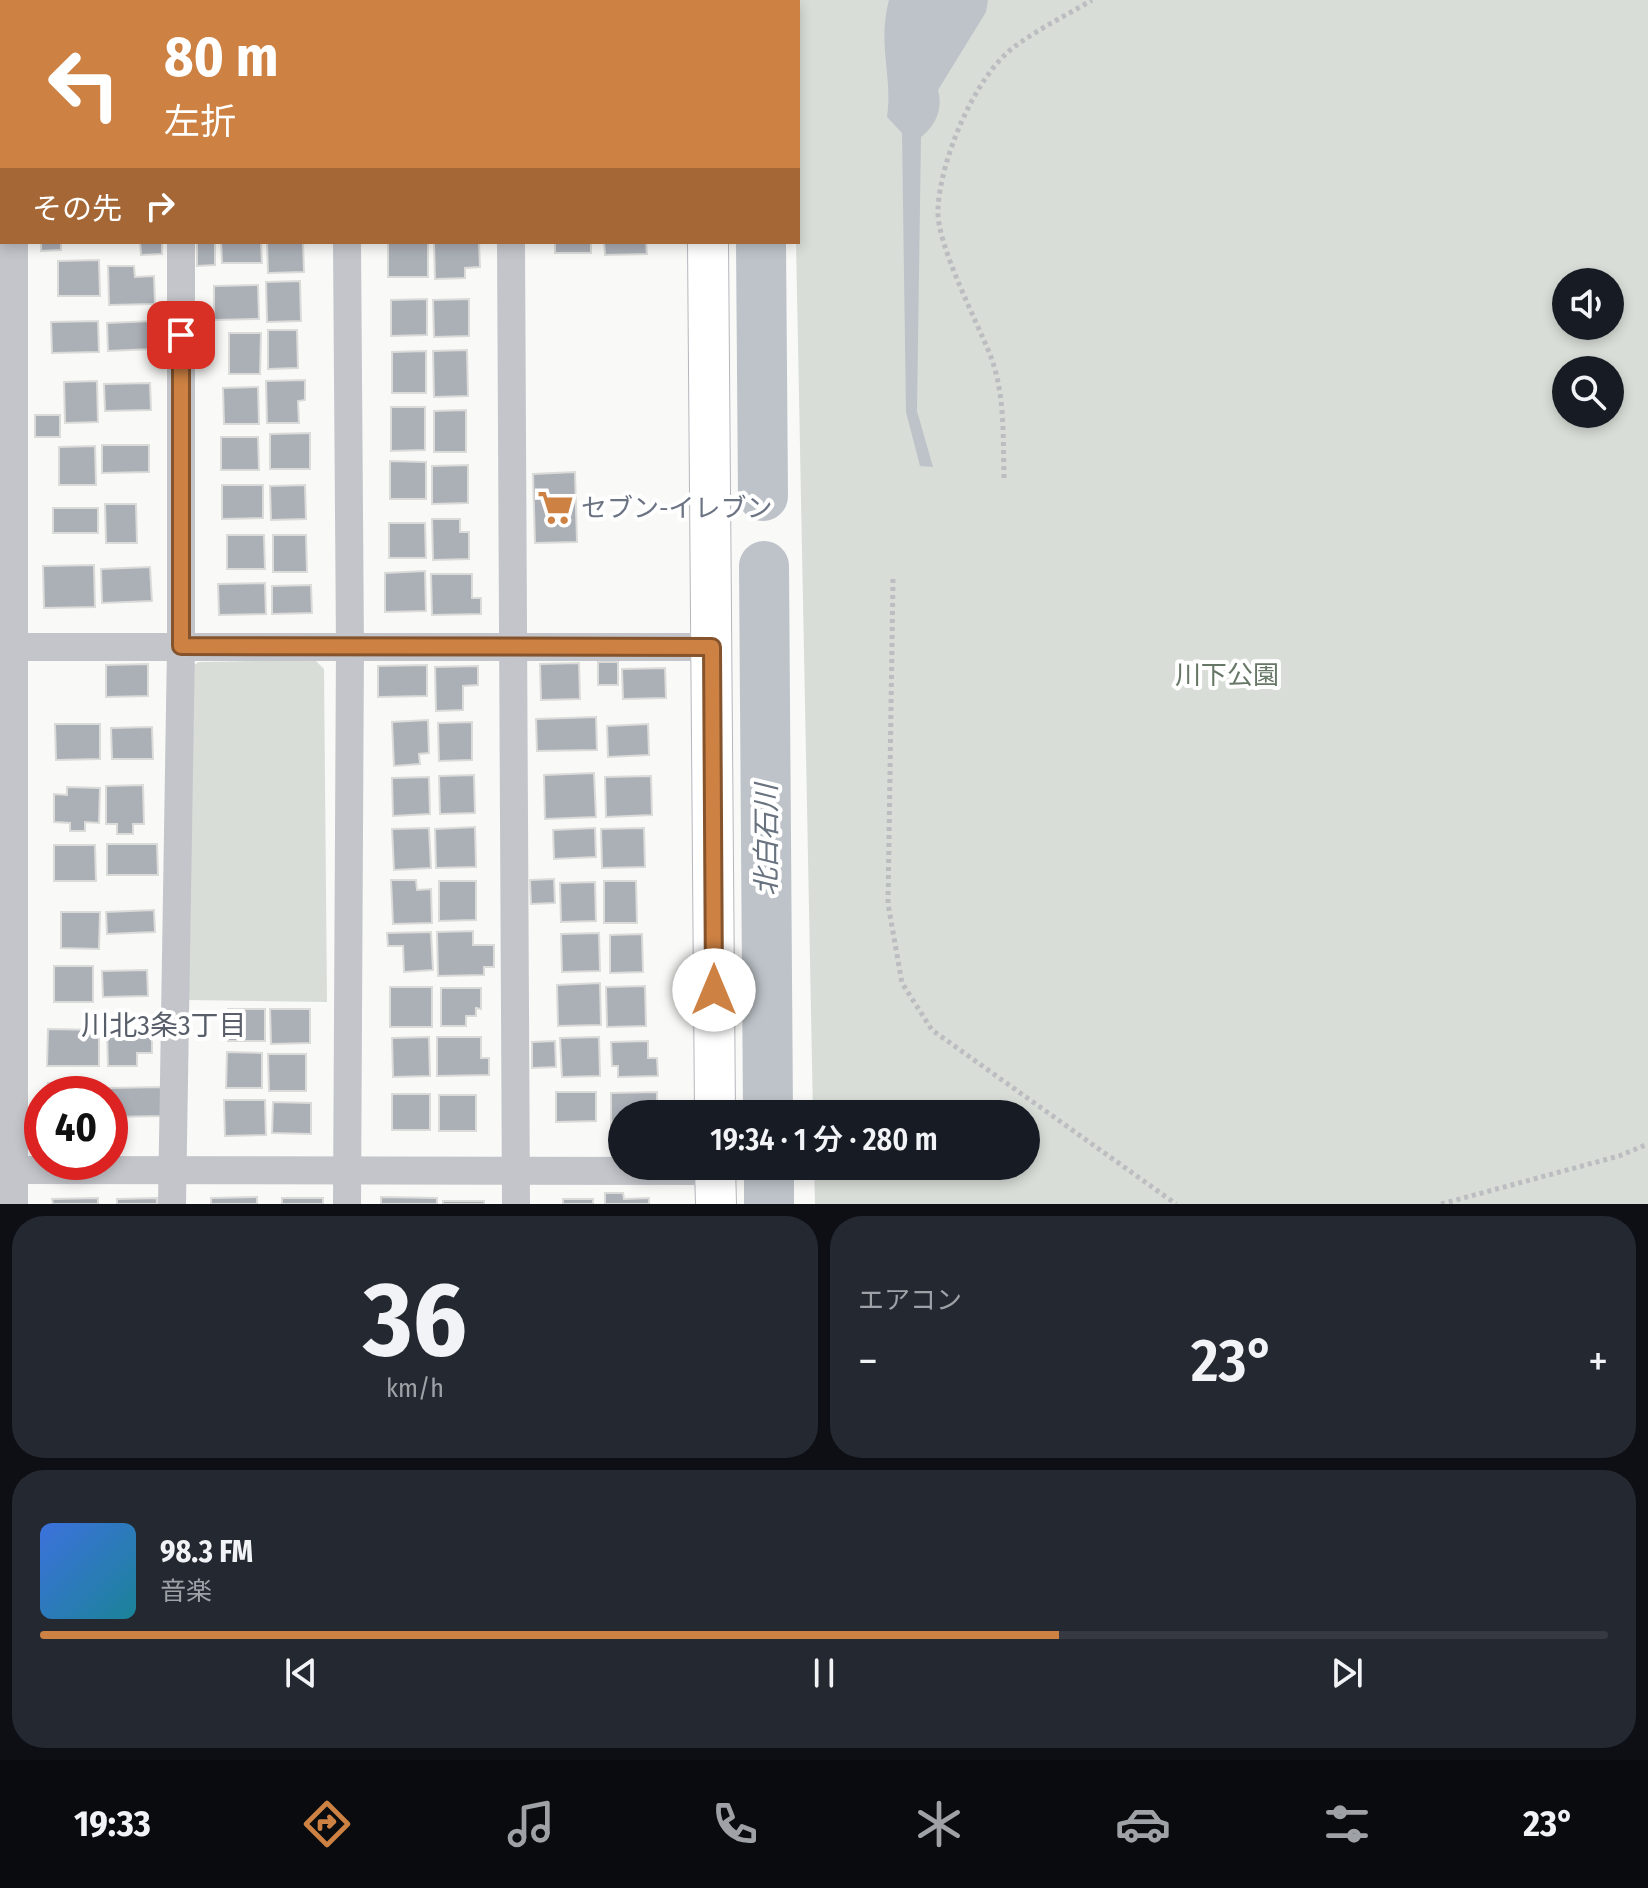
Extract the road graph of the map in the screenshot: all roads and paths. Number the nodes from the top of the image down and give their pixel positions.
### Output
1 (1092, 0) edge
2 (14, 244) edge
3 (181, 244) edge
4 (347, 244) edge
5 (511, 244) edge
6 (708, 244) edge
7 (1004, 478) dead end
8 (893, 579) dead end
9 (181, 646) junction
10 (8, 647) edge
11 (350, 647) junction
12 (513, 647) junction
13 (712, 647) junction
14 (715, 1100) edge
15 (1648, 1144) edge
16 (347, 1168) junction
17 (172, 1169) junction
18 (8, 1170) edge
19 (518, 1172) junction
20 (608, 1176) edge
21 (14, 1204) edge
22 (172, 1204) edge
23 (347, 1204) edge
24 (516, 1204) edge
25 (1176, 1204) edge
26 (1441, 1204) edge

1 - 7 path
2 - 10 street
3 - 9 street
4 - 11 street
5 - 12 street
6 - 13 street
8 - 25 path
9 - 10 street
9 - 11 street
9 - 17 street
10 - 18 street
11 - 12 street
11 - 16 street
12 - 13 street
12 - 19 street
13 - 14 street
15 - 26 path
16 - 17 street
16 - 19 street
16 - 23 street
17 - 18 street
17 - 22 street
18 - 21 street
19 - 20 street
19 - 24 street

